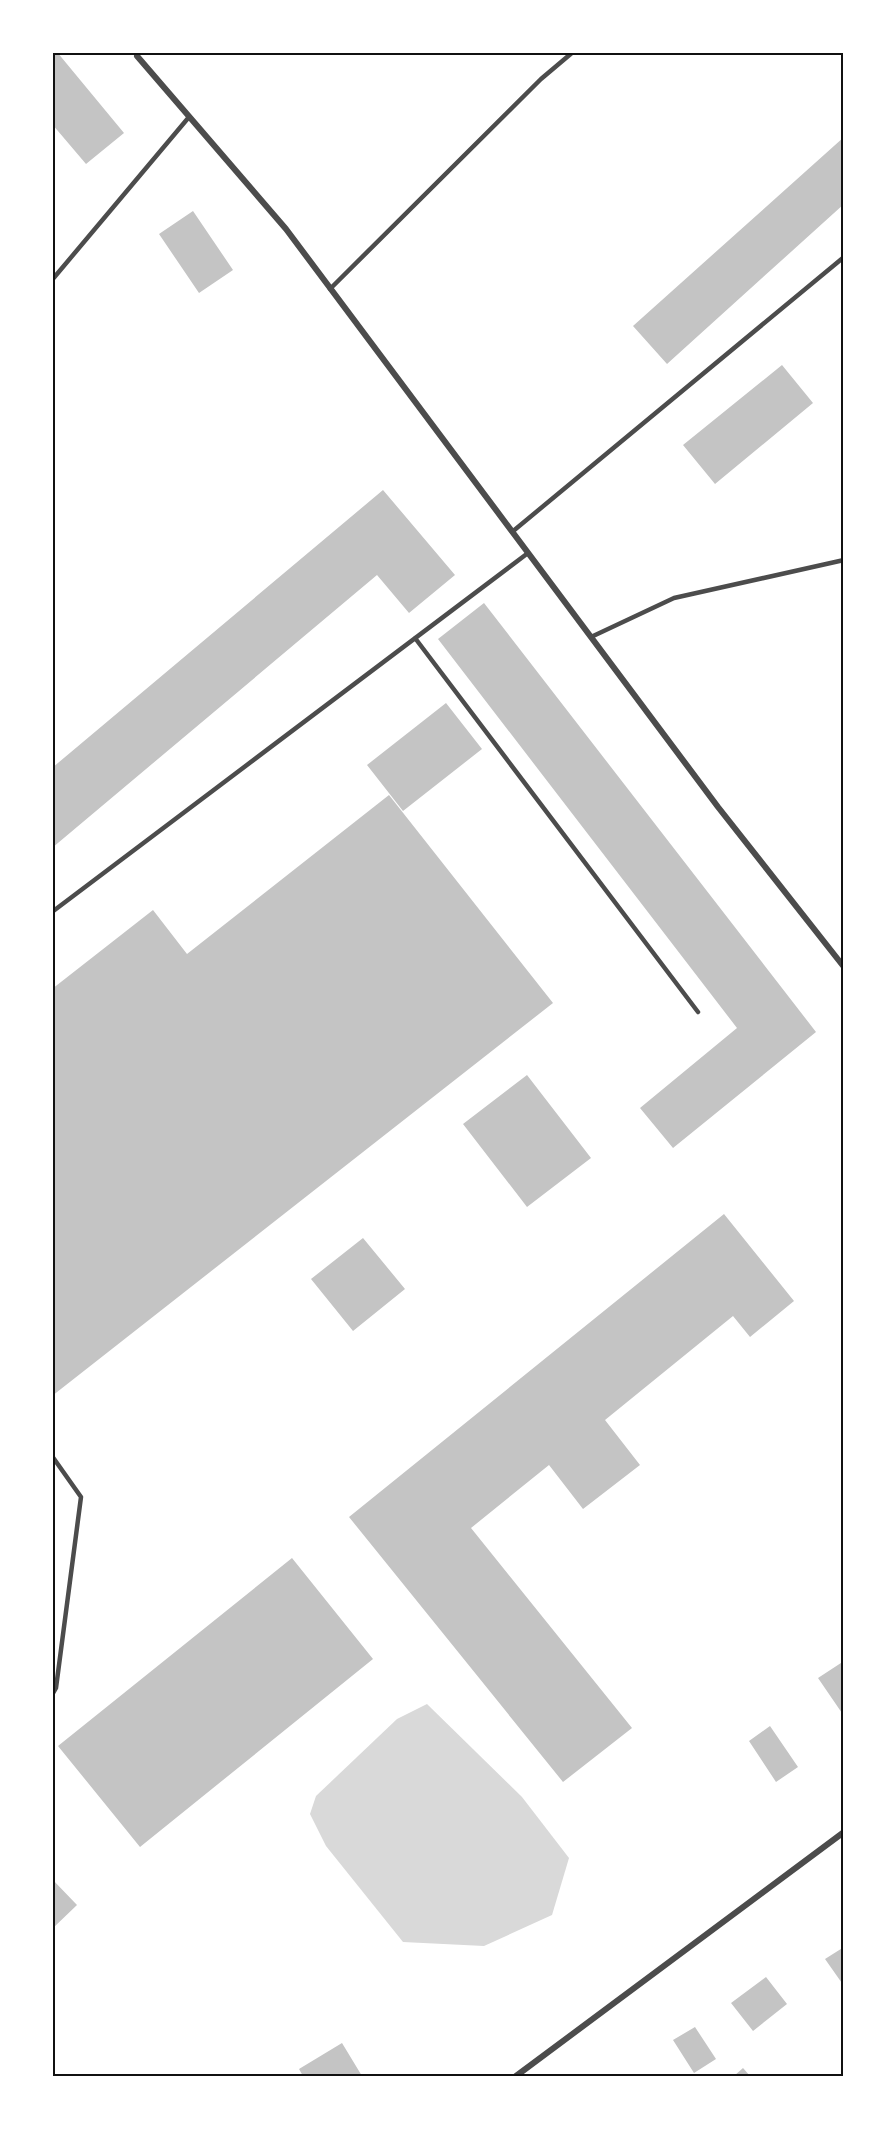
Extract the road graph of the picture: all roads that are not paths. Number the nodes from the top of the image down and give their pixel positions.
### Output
1 (573, 52) edge
2 (137, 56) dead end
3 (189, 117) junction
4 (843, 257) edge
5 (52, 280) edge
6 (330, 289) junction
7 (512, 532) junction
8 (528, 553) junction
9 (843, 560) edge
10 (415, 638) junction
11 (591, 638) junction
12 (52, 912) edge
13 (843, 967) edge
14 (698, 1012) dead end
15 (52, 1456) edge
16 (52, 1695) edge
17 (843, 1832) edge
18 (516, 2076) edge

1 - 6 lane
2 - 3 street
3 - 5 lane
3 - 6 street
4 - 7 lane
6 - 7 street
7 - 8 street
8 - 10 lane
8 - 11 street
9 - 11 lane
10 - 12 lane
10 - 14 lane
11 - 13 street
15 - 16 lane
17 - 18 street

